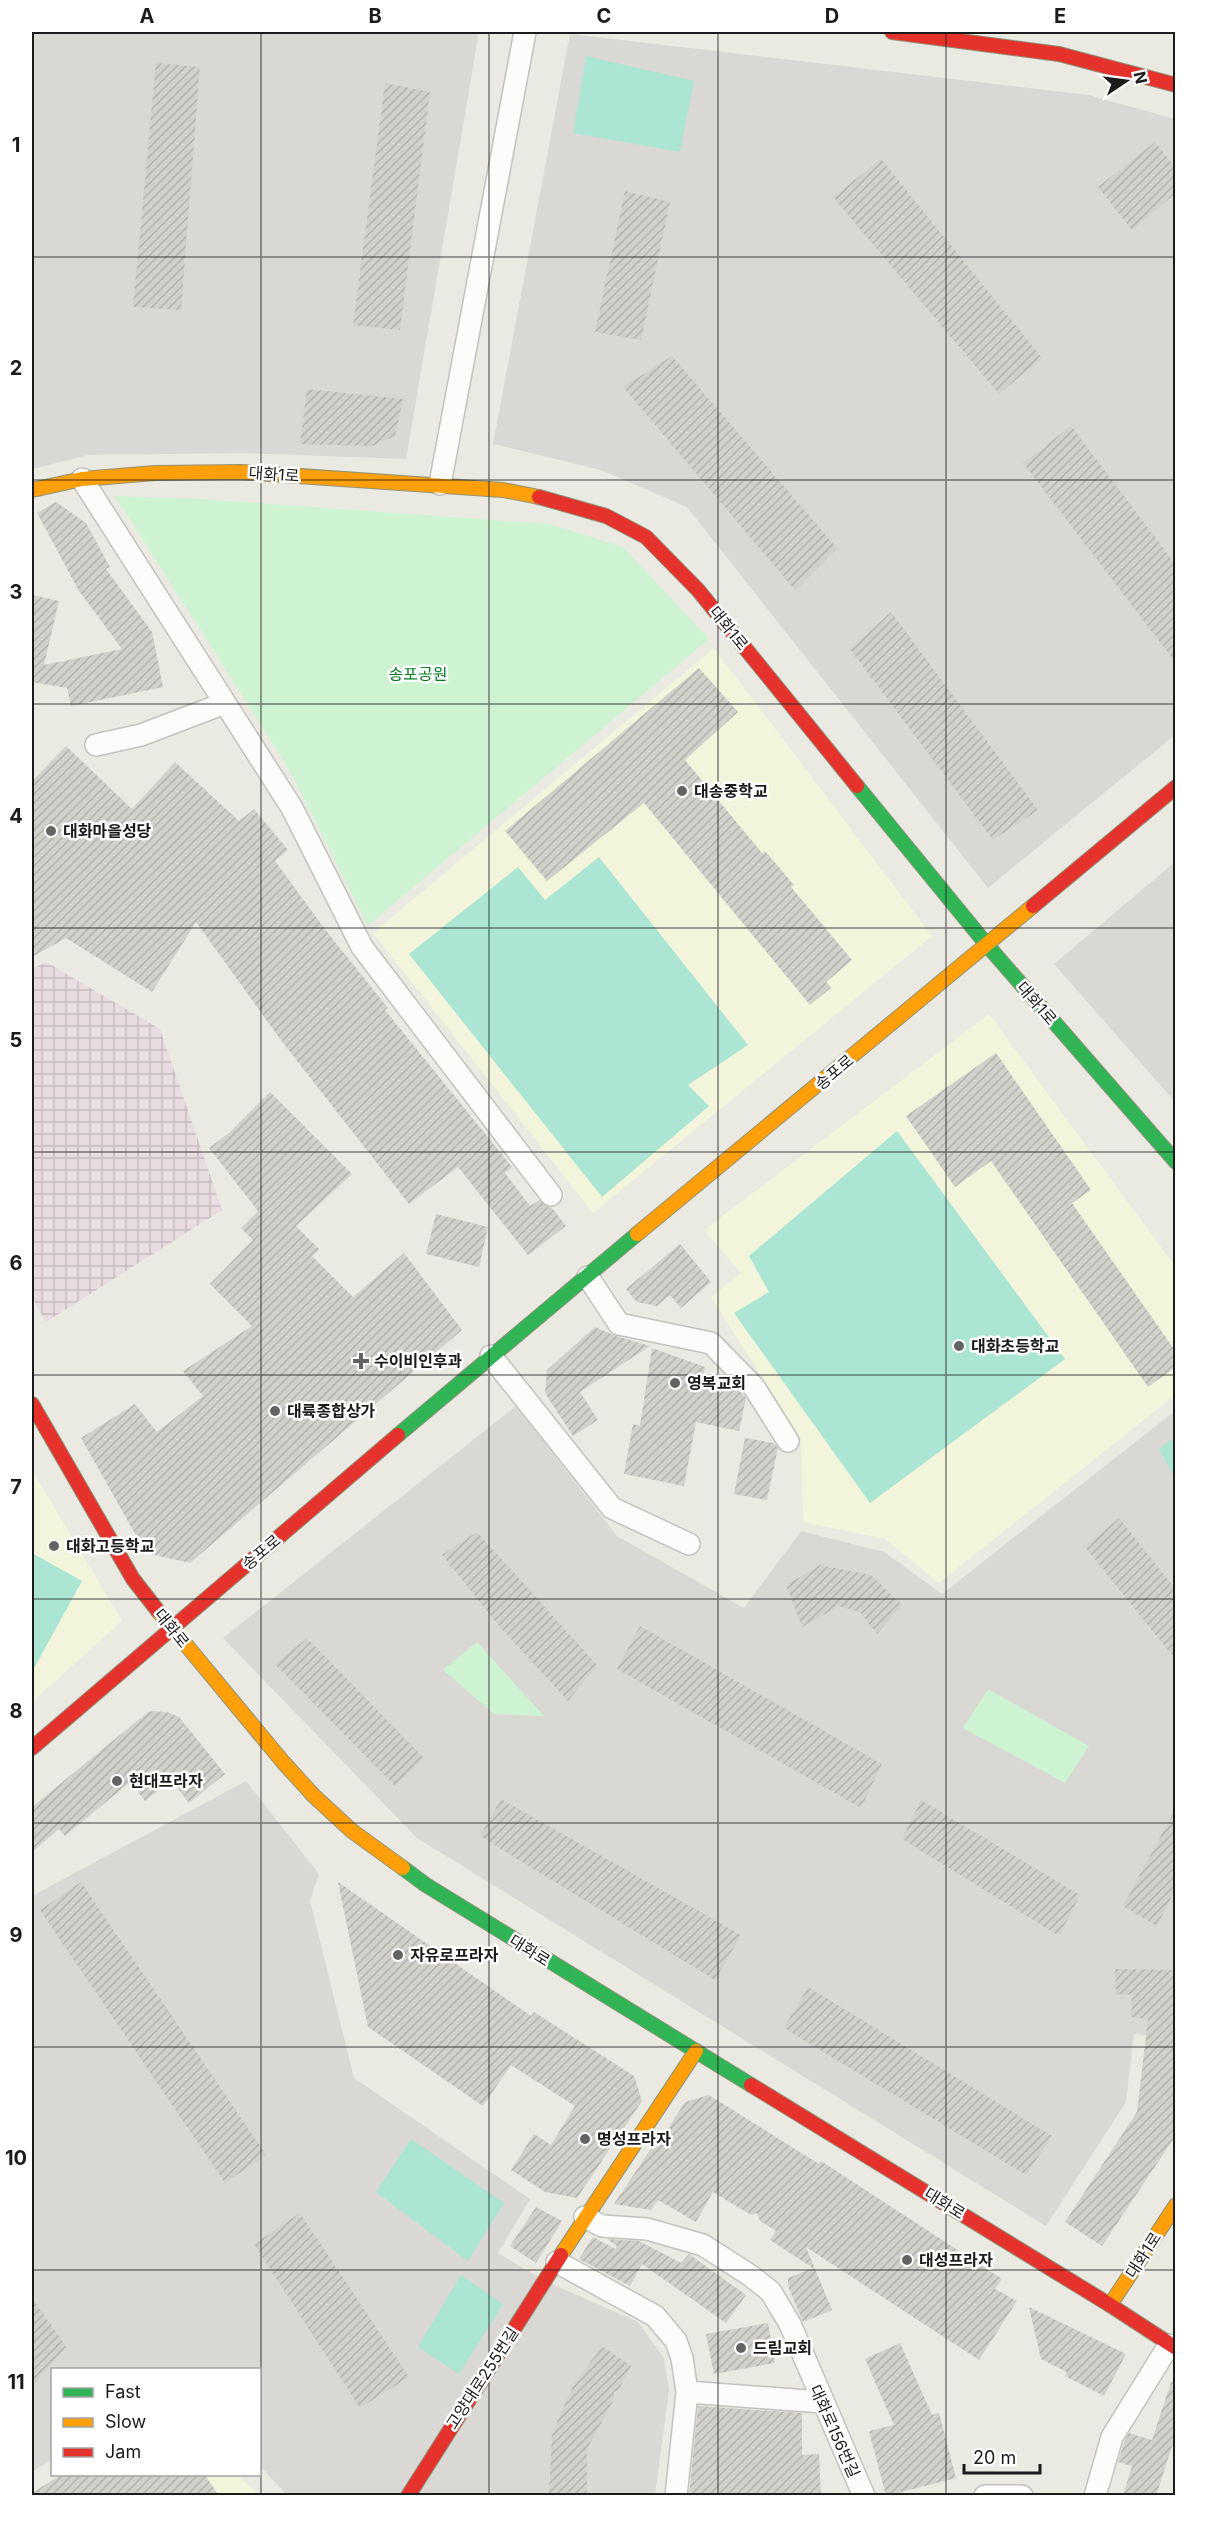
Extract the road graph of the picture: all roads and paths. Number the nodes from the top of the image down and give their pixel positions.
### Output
1 (525, 32) edge
2 (892, 32) edge
3 (1176, 85) edge
4 (82, 479) junction
5 (440, 484) junction
6 (32, 490) edge
7 (225, 703) junction
8 (96, 745) dead end
9 (1176, 787) edge
10 (987, 945) junction
11 (1176, 1162) edge
12 (551, 1195) dead end
13 (588, 1277) junction
14 (491, 1356) junction
15 (32, 1404) edge
16 (788, 1441) dead end
17 (689, 1544) dead end
18 (171, 1628) junction
19 (32, 1748) edge
20 (696, 2051) junction
21 (1176, 2205) edge
22 (585, 2217) junction
23 (557, 2262) junction
24 (1110, 2305) junction
25 (1172, 2347) edge
26 (687, 2392) junction
27 (822, 2402) junction
28 (408, 2496) edge
29 (676, 2496) edge
30 (864, 2496) edge
31 (985, 2496) edge
32 (1022, 2496) edge
33 (1095, 2496) edge

1 - 5 street
2 - 3 street
4 - 5 street, 대화1로
4 - 6 street, 대화1로
4 - 7 street
5 - 10 street, 대화1로
7 - 8 street
7 - 12 street
9 - 10 street, 송포로
10 - 11 street, 대화1로
10 - 13 street, 송포로
13 - 14 street, 송포로
13 - 16 street
14 - 17 street
14 - 18 street, 송포로
15 - 18 street, 대화로
18 - 19 street, 송포로
18 - 20 street, 대화로
20 - 22 street, 고양대로255번길
20 - 24 street, 대화로
21 - 24 street, 대화1로
22 - 23 street, 고양대로255번길
22 - 27 street, 대화로156번길
23 - 26 street
23 - 28 street, 고양대로255번길
24 - 25 street, 대화로
25 - 33 street, 대화로
26 - 27 street
26 - 29 street
27 - 30 street, 대화로156번길
31 - 32 street

